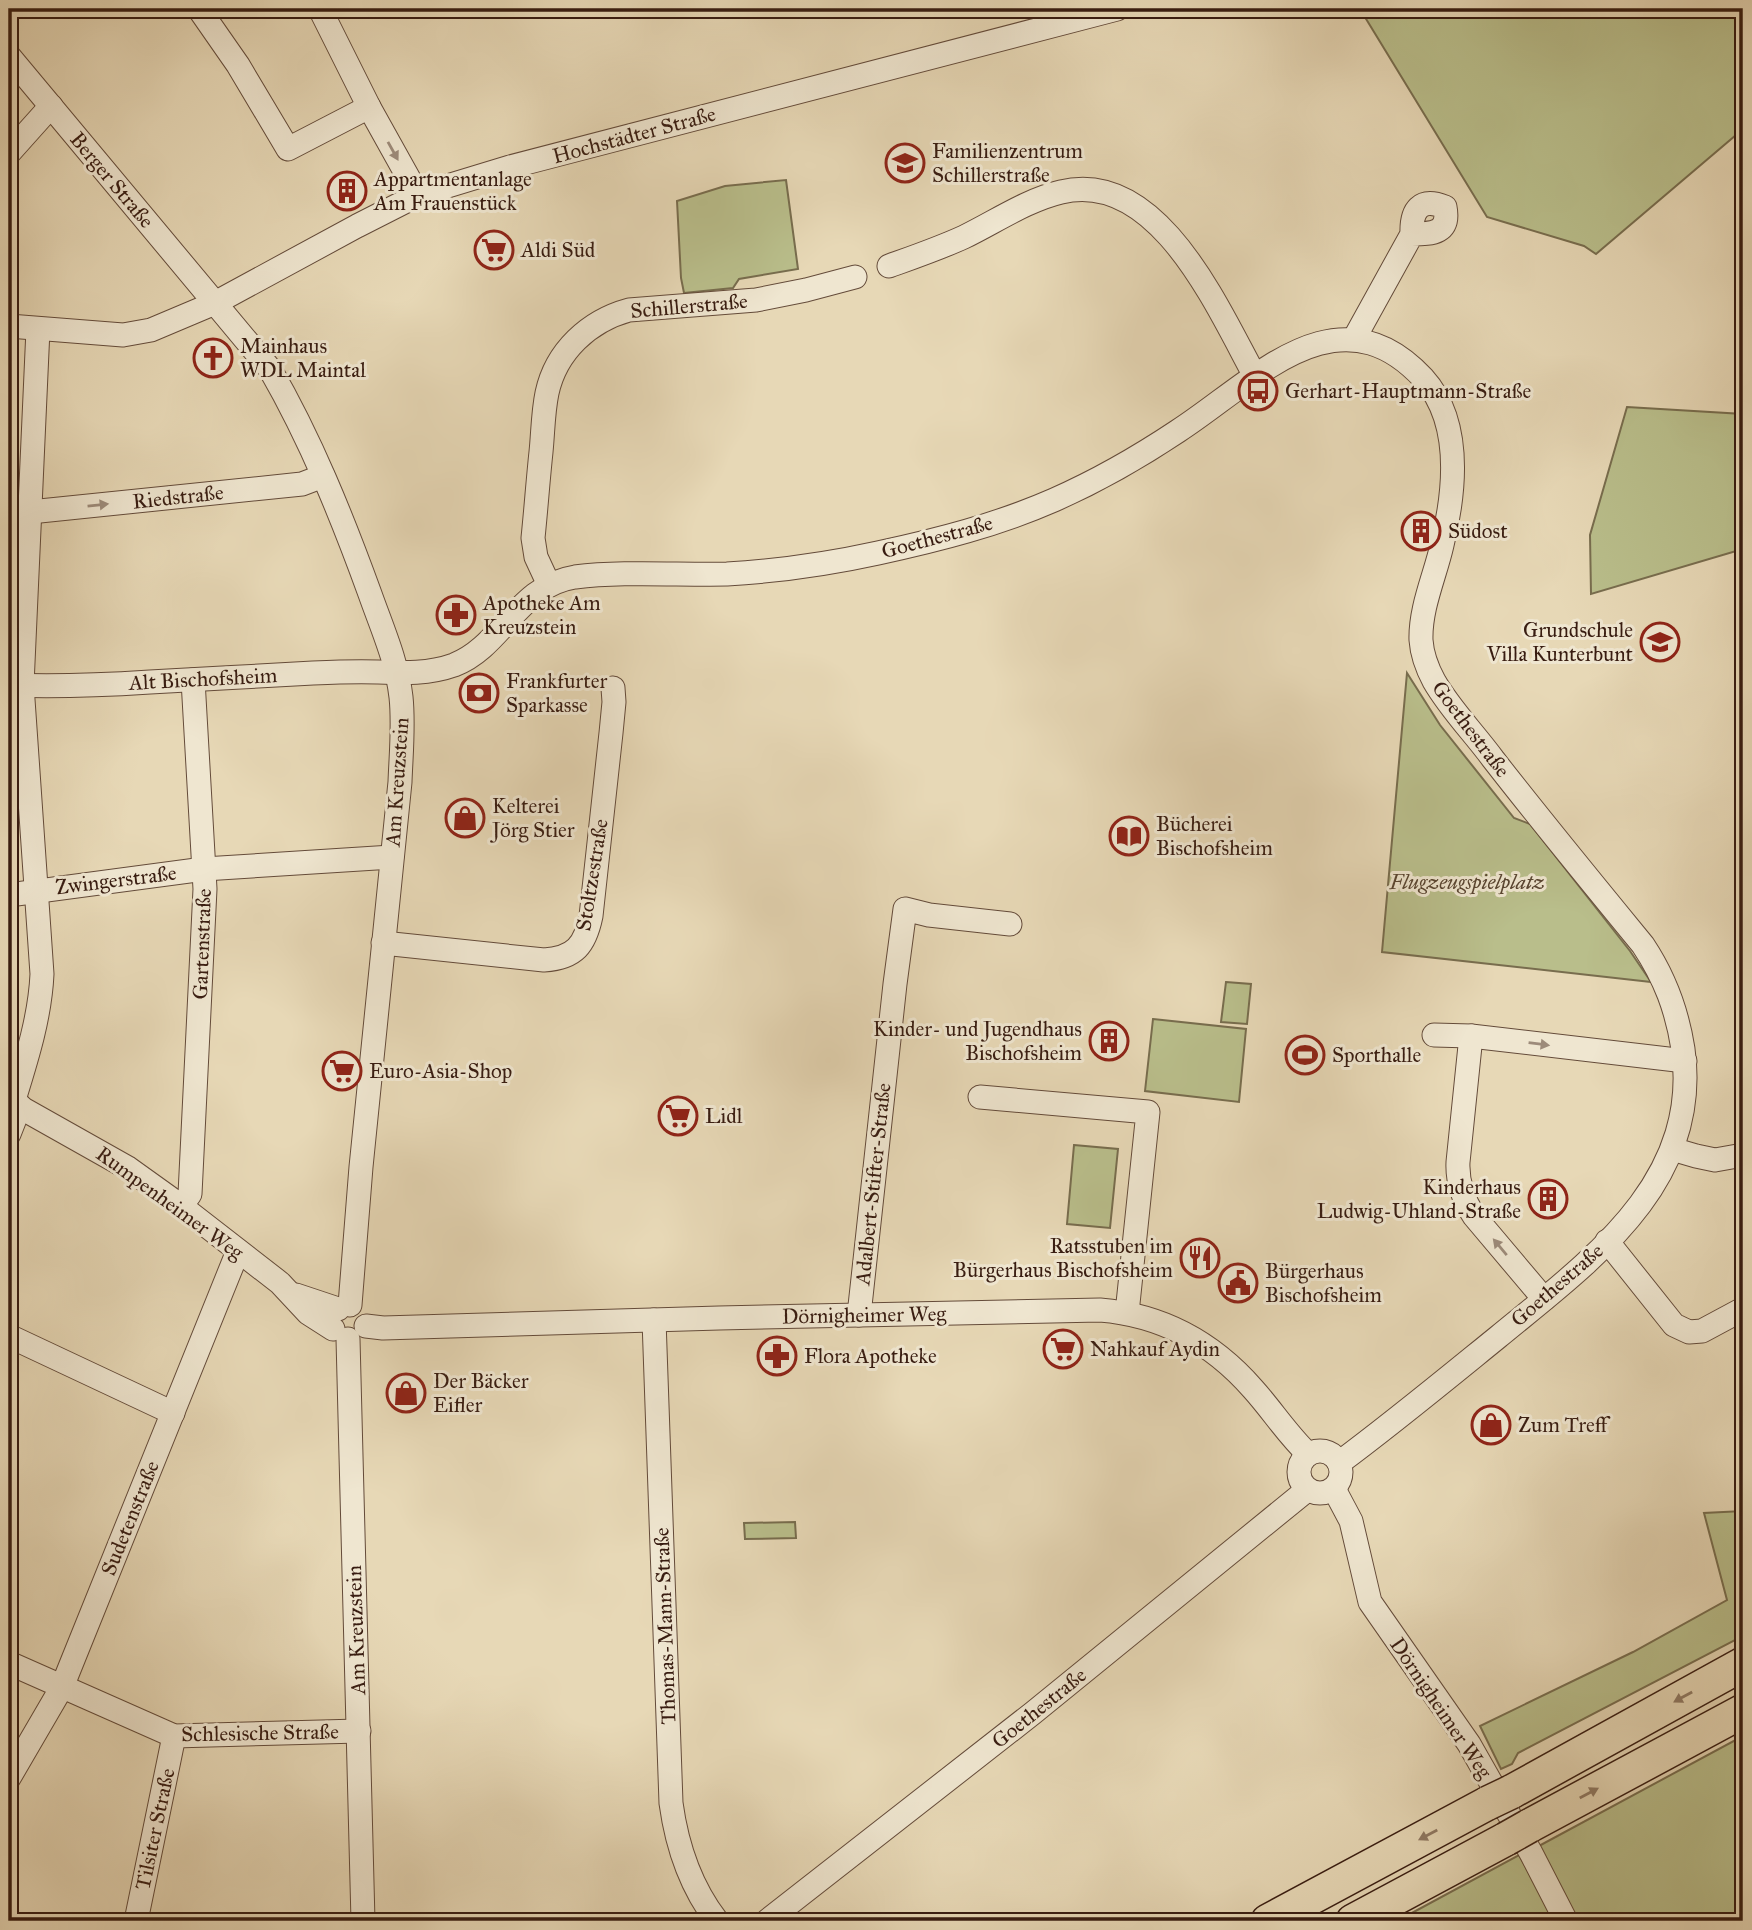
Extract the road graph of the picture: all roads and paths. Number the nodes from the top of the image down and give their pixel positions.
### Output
1 (199, 9) edge
2 (320, 9) edge
3 (1117, 9) edge
4 (9, 56) edge
5 (51, 106) junction
6 (369, 107) junction
7 (9, 153) edge
8 (418, 195) junction
9 (1412, 234) dead end
10 (890, 266) dead end
11 (855, 277) dead end
12 (215, 303) junction
13 (9, 326) edge
14 (38, 329) junction
15 (1353, 339) junction
16 (1255, 376) junction
17 (323, 476) junction
18 (30, 512) junction
19 (19, 561) edge
20 (549, 585) junction
21 (398, 673) junction
22 (193, 680) junction
23 (15, 685) edge
24 (613, 688) dead end
25 (392, 857) junction
26 (204, 869) junction
27 (37, 891) junction
28 (9, 895) edge
29 (1010, 924) dead end
30 (383, 943) junction
31 (1434, 1035) dead end
32 (1471, 1037) junction
33 (1685, 1061) junction
34 (979, 1097) dead end
35 (14, 1103) edge
36 (9, 1134) edge
37 (1672, 1149) junction
38 (1743, 1155) edge
39 (181, 1206) junction
40 (1607, 1241) junction
41 (238, 1251) junction
42 (1544, 1299) junction
43 (1743, 1309) edge
44 (1127, 1313) junction
45 (859, 1315) junction
46 (654, 1320) junction
47 (347, 1321) junction
48 (9, 1336) edge
49 (173, 1413) junction
50 (1308, 1454) junction
51 (1339, 1463) junction
52 (1334, 1489) junction
53 (1307, 1490) junction
54 (9, 1663) edge
55 (1743, 1664) edge
56 (62, 1687) junction
57 (1743, 1711) edge
58 (359, 1731) junction
59 (174, 1736) junction
60 (9, 1778) edge
61 (136, 1921) edge
62 (363, 1921) edge
63 (717, 1921) edge
64 (767, 1921) edge
65 (1268, 1921) edge
66 (1353, 1921) edge
67 (1566, 1921) edge

1 - 6 street
2 - 6 street
3 - 8 street, Hochstädter Straße
4 - 5 street, Berger Straße
5 - 7 street
5 - 12 street, Berger Straße
6 -> 8 street
8 - 12 street, Hochstädter Straße
9 - 15 street
10 - 16 street
11 - 20 street, Schillerstraße
12 - 14 street, Hochstädter Straße
12 - 17 street, Am Kreuzstein
13 - 14 street, Hochstädter Straße
14 - 18 street
15 - 16 street, Goethestraße
15 - 33 street, Goethestraße
16 - 20 street, Goethestraße
18 -> 17 street, Riedstraße
17 - 21 street, Am Kreuzstein
18 - 19 street
19 - 23 street
20 - 21 street, Goethestraße
21 - 22 street, Alt Bischofsheim
21 - 25 street, Am Kreuzstein
22 - 23 street, Alt Bischofsheim
22 - 26 street, Gartenstraße
23 - 27 street
24 - 30 street, Stoltzestraße
25 - 26 street, Zwingerstraße
25 - 30 street, Am Kreuzstein
26 - 27 street, Zwingerstraße
26 - 39 street, Gartenstraße
27 - 28 street, Zwingerstraße
27 - 35 street
29 - 45 street, Adalbert-Stifter-Straße
30 - 47 street, Am Kreuzstein
31 - 32 street
32 -> 33 street
42 -> 32 street
33 - 37 street, Goethestraße
34 - 44 street
35 - 36 street
35 - 39 street, Rumpenheimer Weg
37 - 38 street
37 - 40 street, Goethestraße
39 - 41 street, Rumpenheimer Weg
40 - 42 street, Goethestraße
40 - 43 street
41 - 47 street, Rumpenheimer Weg
41 - 49 street, Sudetenstraße
42 - 51 street, Goethestraße
44 - 45 street, Dörnigheimer Weg
44 - 50 street, Dörnigheimer Weg
45 - 46 street, Dörnigheimer Weg
46 - 47 street, Dörnigheimer Weg
46 - 63 street, Thomas-Mann-Straße
47 - 58 street, Am Kreuzstein
48 - 49 street
49 - 56 street, Sudetenstraße
50 - 51 street
50 - 53 street
51 - 52 street
52 - 53 street
52 - 67 street, Dörnigheimer Weg
53 - 64 street, Goethestraße
54 - 56 street, Schlesische Straße
55 -> 65 highway
56 - 59 street, Schlesische Straße
56 - 60 street, Sudetenstraße
66 -> 57 highway
58 - 59 street, Schlesische Straße
58 - 62 street, Am Kreuzstein
59 - 61 street, Tilsiter Straße

